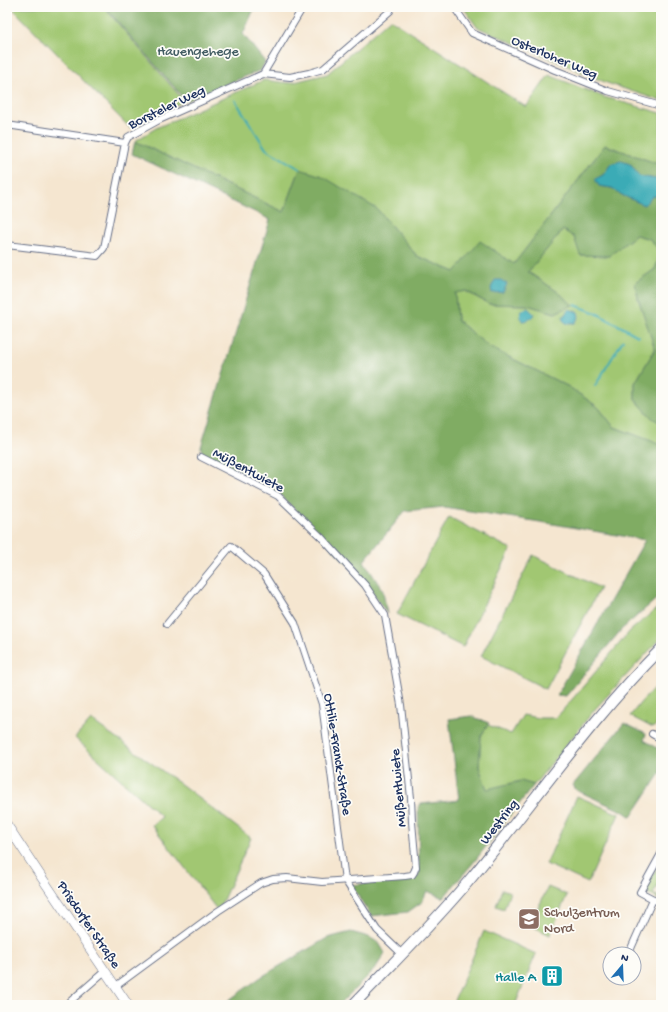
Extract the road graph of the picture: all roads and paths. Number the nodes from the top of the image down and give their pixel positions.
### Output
1 (303, 7) edge
2 (392, 7) edge
3 (454, 7) edge
4 (263, 74) junction
5 (661, 106) edge
6 (7, 125) edge
7 (125, 143) junction
8 (7, 245) edge
9 (201, 457) dead end
10 (167, 624) dead end
11 (661, 649) edge
12 (652, 734) dead end
13 (661, 739) edge
14 (7, 825) edge
15 (661, 854) edge
16 (345, 880) junction
17 (653, 899) junction
18 (661, 903) edge
19 (632, 946) edge
20 (402, 954) junction
21 (105, 971) junction
22 (116, 986) junction
23 (66, 1005) edge
24 (128, 1005) edge
25 (353, 1005) edge

1 - 4 street
2 - 4 street
3 - 5 street, Osterloher Weg
4 - 7 street, Borsteler Weg
6 - 7 street, Borsteler Weg
7 - 8 street
9 - 16 street, Müßentwiete
10 - 16 street, Ottilie-Franck-Straße
11 - 20 main road, Westring
12 - 13 street
14 - 21 main road, Prisdorfer Straße
15 - 17 street
16 - 20 street, Ottilie-Franck-Straße
16 - 22 street, Müßentwiete
17 - 18 street
17 - 19 street
20 - 25 main road, Westring
21 - 22 main road, Prisdorfer Straße
21 - 23 street
22 - 24 main road, Prisdorfer Straße

